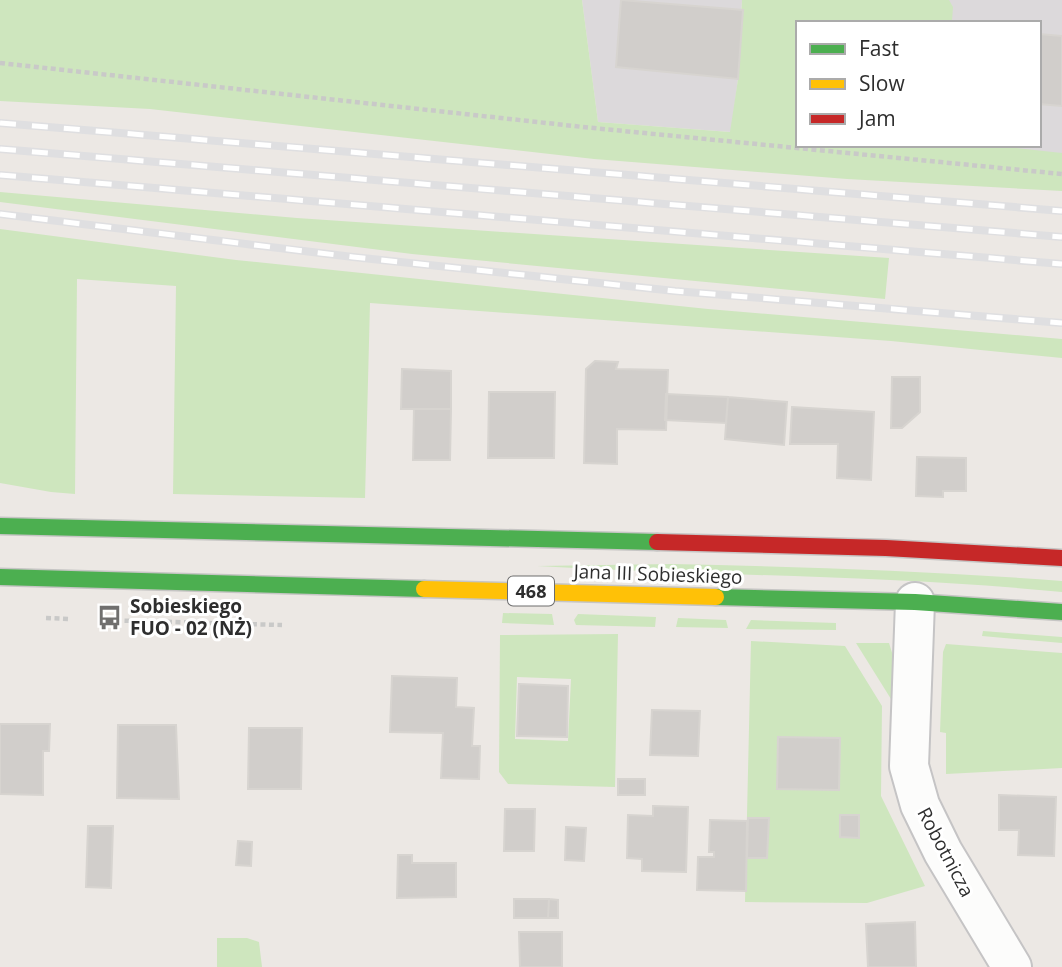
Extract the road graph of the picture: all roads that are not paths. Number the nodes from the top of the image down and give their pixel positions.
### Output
1 (0, 526) edge
2 (1062, 558) edge
3 (0, 577) edge
4 (915, 603) junction
5 (1062, 612) edge
6 (1012, 967) edge

1 - 2 main road, Jana III Sobieskiego
3 - 4 main road, Jana III Sobieskiego / 468
4 - 5 main road, Jana III Sobieskiego / 468
4 - 6 street, Robotnicza

